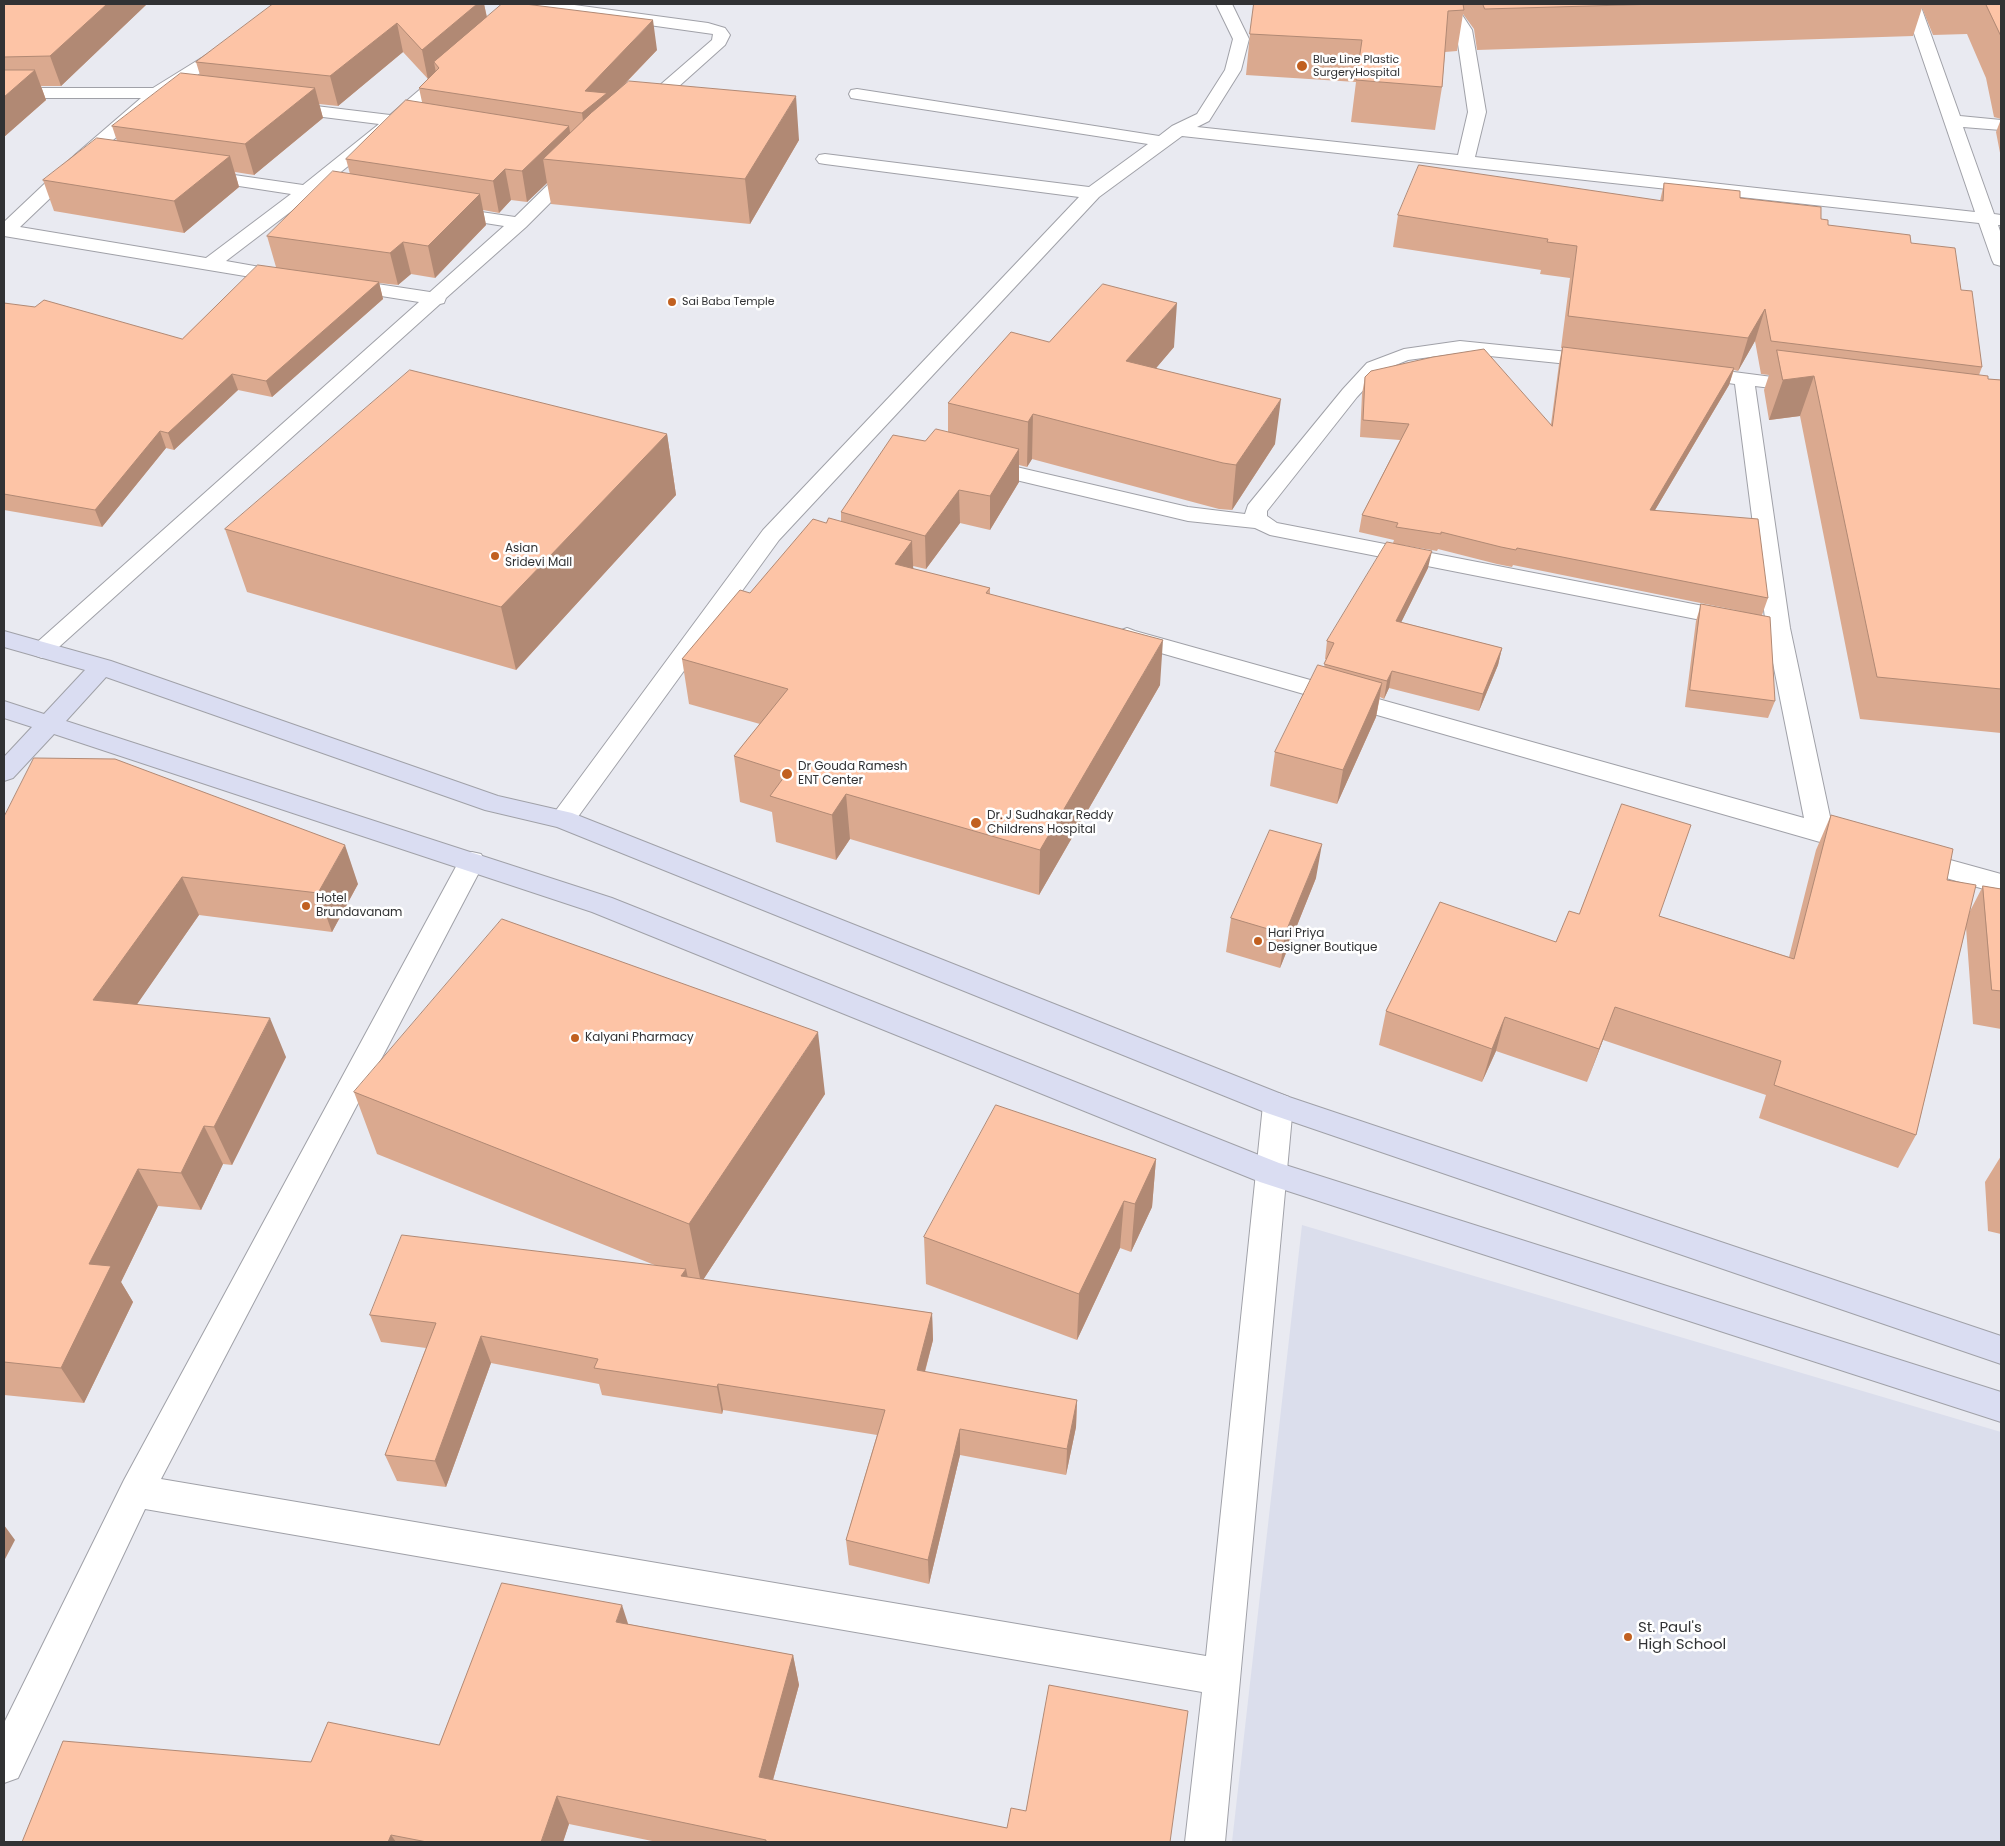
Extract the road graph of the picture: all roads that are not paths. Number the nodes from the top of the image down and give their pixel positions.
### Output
1 (1224, 4) edge
2 (1447, 4) edge
3 (1912, 4) edge
4 (528, 6) edge
5 (240, 40) edge
6 (462, 62) edge
7 (4, 93) edge
8 (157, 93) junction
9 (857, 94) dead end
10 (214, 99) edge
11 (271, 106) edge
12 (632, 118) edge
13 (396, 120) junction
14 (1952, 121) junction
15 (2001, 125) edge
16 (444, 128) edge
17 (1178, 130) junction
18 (1160, 141) junction
19 (82, 158) junction
20 (585, 158) edge
21 (825, 159) dead end
22 (102, 161) edge
23 (1465, 161) junction
24 (181, 172) edge
25 (309, 190) junction
26 (1093, 193) junction
27 (366, 200) edge
28 (433, 210) edge
29 (1994, 220) edge
30 (519, 223) junction
31 (5, 230) edge
32 (2001, 260) edge
33 (210, 265) junction
34 (308, 280) edge
35 (328, 283) edge
36 (437, 299) junction
37 (1615, 363) edge
38 (1674, 370) edge
39 (1744, 378) junction
40 (1823, 389) edge
41 (959, 460) edge
42 (1259, 522) junction
43 (771, 535) junction
44 (800, 543) edge
45 (1778, 628) junction
46 (1105, 630) edge
47 (4, 639) edge
48 (42, 650) junction
49 (102, 667) junction
50 (4, 709) edge
51 (48, 724) junction
52 (4, 772) edge
53 (563, 818) junction
54 (1820, 833) junction
55 (472, 861) junction
56 (2001, 884) edge
57 (1278, 1105) junction
58 (1270, 1173) junction
59 (2001, 1350) edge
60 (2001, 1407) edge
61 (136, 1491) junction
62 (1222, 1677) junction
63 (4, 1764) edge
64 (1205, 1842) edge

1 - 17 street
2 - 23 street
3 - 14 street
4 - 12 street
5 - 8 street
6 - 13 street
7 - 8 street
8 - 10 street
8 - 19 street
9 - 18 street
11 - 13 street
13 - 16 street
13 - 25 street
14 - 15 street
14 - 29 street
17 - 18 street
17 - 23 street
18 - 26 street
19 - 22 street
19 - 31 street
20 - 30 street
21 - 26 street
23 - 29 street
24 - 25 street
25 - 27 street
25 - 33 street
26 - 43 street
28 - 30 street
29 - 32 street
30 - 36 street
31 - 33 street
33 - 34 street
35 - 36 street
36 - 48 street
37 - 42 street
38 - 39 street
39 - 40 street
39 - 45 street
41 - 42 street
42 - 45 street
43 - 44 street
43 - 53 street
45 - 54 street
46 - 54 street
47 - 48 street
48 - 49 street
49 - 51 street
49 - 53 street
50 - 51 street
51 - 52 street
51 - 55 street
53 - 57 street
54 - 56 street
55 - 58 street
55 - 61 street
57 - 58 street
57 - 59 street
58 - 60 street
58 - 62 street
61 - 62 street
61 - 63 street
62 - 64 street

